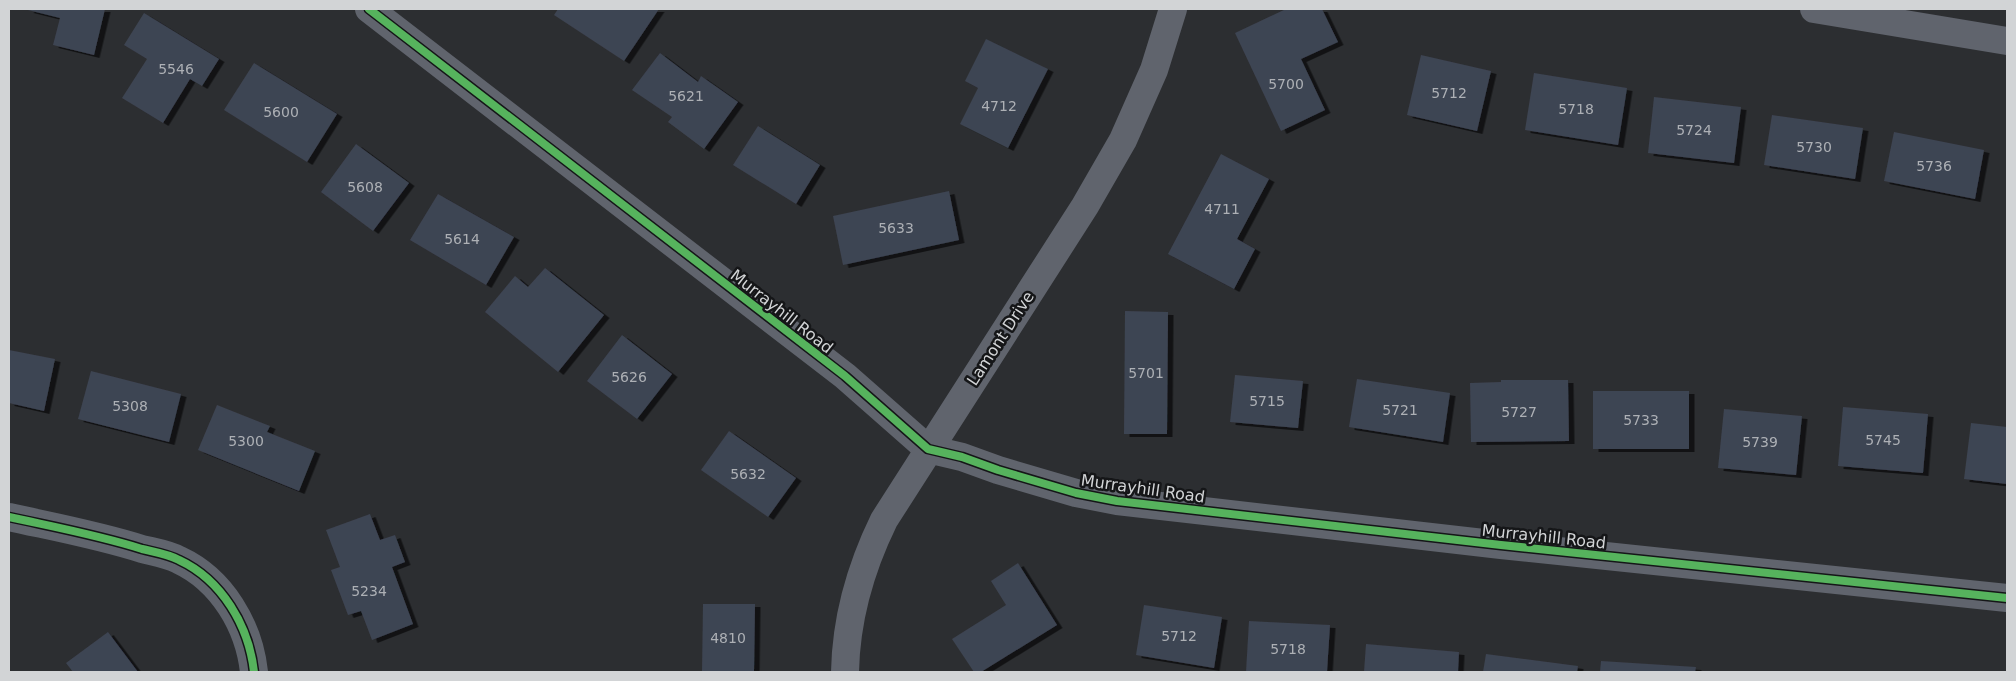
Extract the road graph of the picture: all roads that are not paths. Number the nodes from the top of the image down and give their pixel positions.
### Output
1 (369, 9) edge
2 (1173, 9) edge
3 (1814, 9) edge
4 (2007, 41) edge
5 (928, 449) junction
6 (9, 517) edge
7 (2007, 598) edge
8 (254, 672) edge
9 (845, 672) edge

1 - 5 street, Murrayhill Road
2 - 5 street, Lamont Drive
3 - 4 street
5 - 7 street, Murrayhill Road
5 - 9 street, Lamont Drive
6 - 8 street

